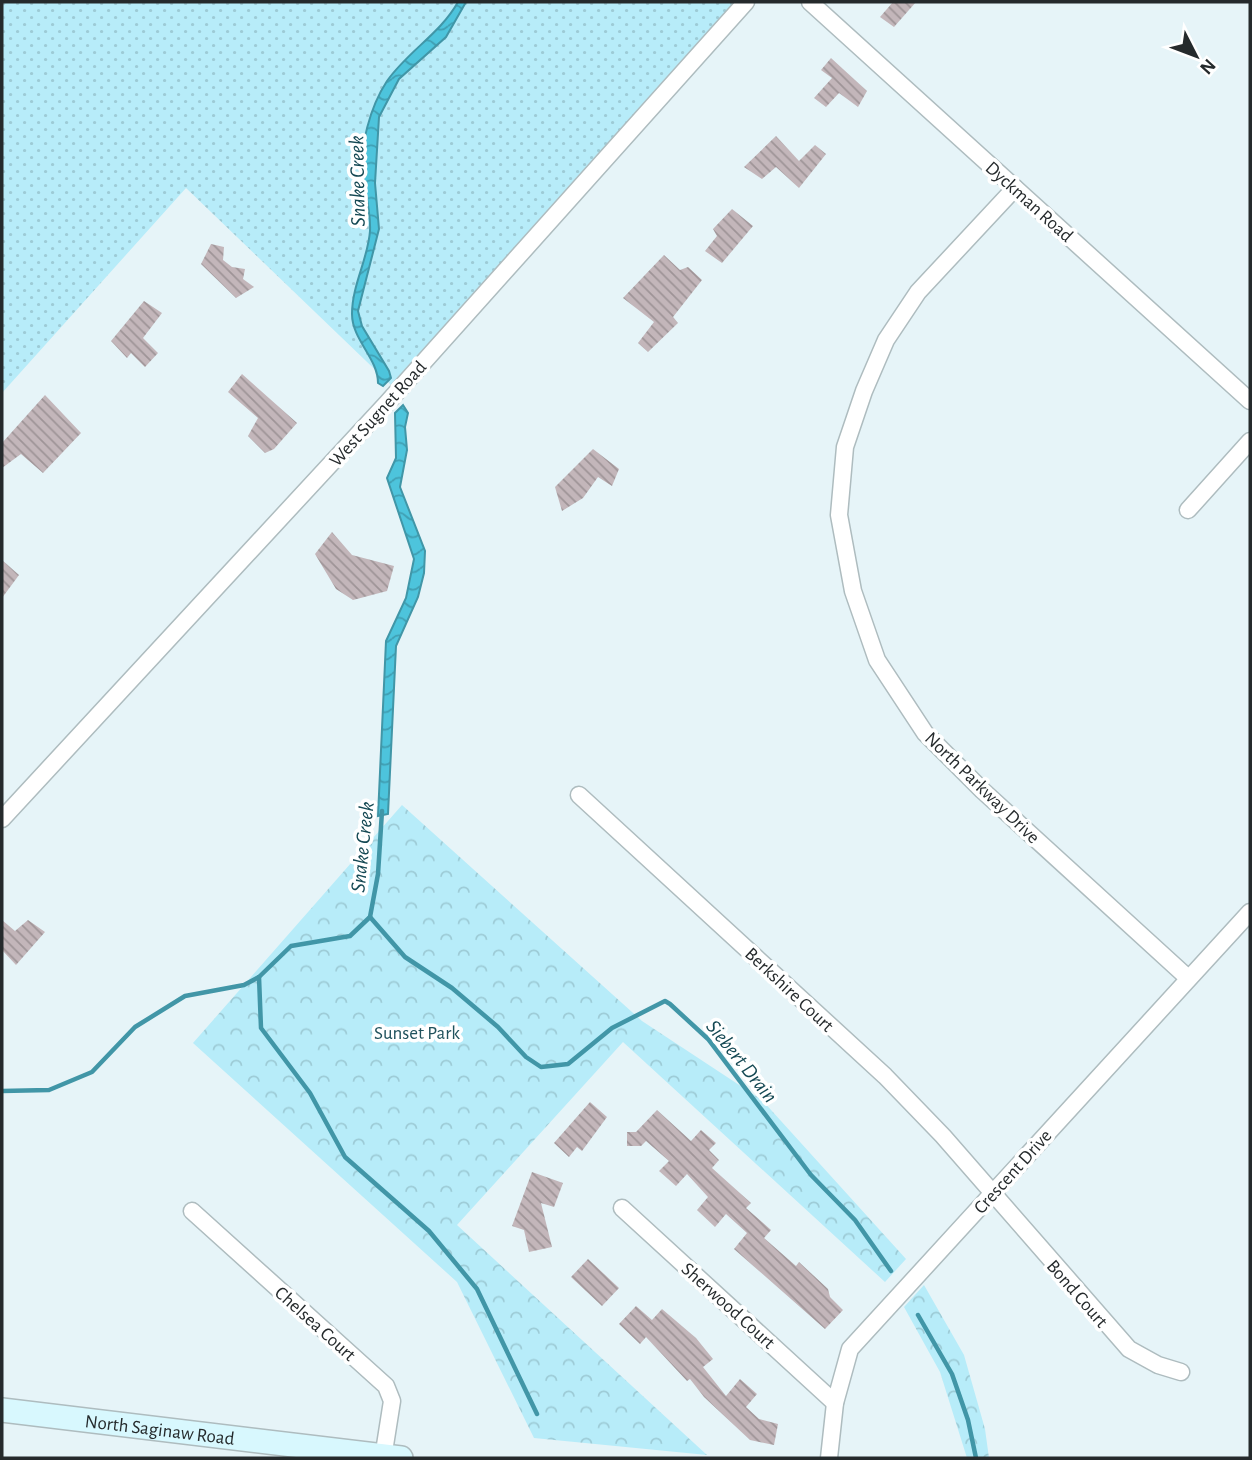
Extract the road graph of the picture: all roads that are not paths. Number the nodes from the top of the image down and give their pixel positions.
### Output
1 (746, 2) edge
2 (810, 2) edge
3 (1015, 188) junction
4 (1250, 401) edge
5 (1250, 441) edge
6 (1188, 510) dead end
7 (579, 795) dead end
8 (2, 820) edge
9 (1250, 912) edge
10 (1188, 978) junction
11 (992, 1193) junction
12 (622, 1208) dead end
13 (192, 1211) dead end
14 (1181, 1372) dead end
15 (835, 1402) junction
16 (2, 1410) edge
17 (389, 1458) edge
18 (829, 1458) edge

1 - 8 street, West Sugnet Road
2 - 3 street, Dyckman Road
3 - 4 street, Dyckman Road
3 - 10 street, North Parkway Drive
5 - 6 street
7 - 11 street, Berkshire Court
9 - 10 street, Crescent Drive
10 - 11 street, Crescent Drive
11 - 14 street, Bond Court
11 - 15 street, Crescent Drive
12 - 15 street, Sherwood Court
13 - 17 street, Chelsea Court
15 - 18 street, Crescent Drive
16 - 17 main road, North Saginaw Road

